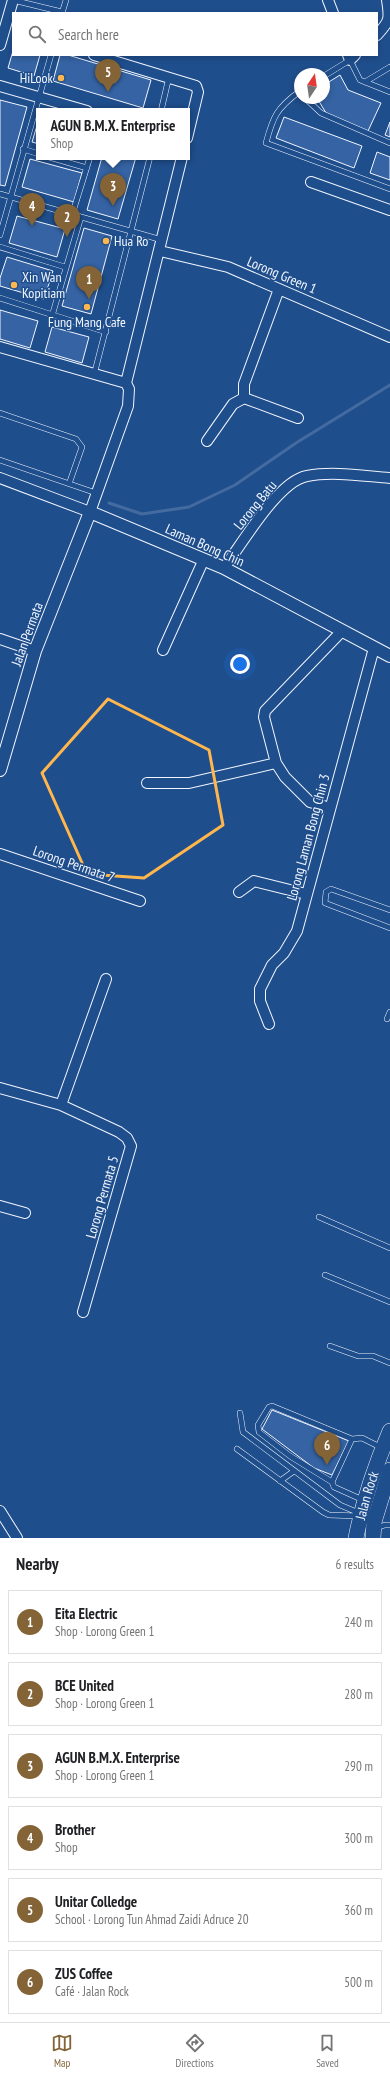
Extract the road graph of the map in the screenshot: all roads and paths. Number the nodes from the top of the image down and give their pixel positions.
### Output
1 (13, 0) edge
2 (66, 0) edge
3 (328, 0) edge
4 (387, 0) edge
5 (58, 12) edge
6 (62, 12) edge
7 (333, 12) edge
8 (378, 34) edge
9 (0, 45) edge
10 (51, 56) edge
11 (97, 56) edge
12 (351, 57) edge
13 (390, 67) edge
14 (330, 72) edge
15 (169, 77) junction
16 (365, 82) junction
17 (0, 86) edge
18 (390, 92) edge
19 (40, 97) junction
20 (294, 97) edge
21 (310, 104) edge
22 (36, 108) edge
23 (77, 108) edge
24 (162, 108) edge
25 (36, 109) edge
26 (190, 125) edge
27 (390, 143) edge
28 (23, 149) junction
29 (36, 153) edge
30 (59, 160) edge
31 (89, 160) edge
32 (149, 160) edge
33 (181, 160) edge
34 (87, 168) junction
35 (311, 182) dead end
36 (390, 189) edge
37 (0, 194) edge
38 (10, 196) junction
39 (390, 210) edge
40 (72, 215) junction
41 (81, 217) junction
42 (132, 232) junction
43 (0, 235) edge
44 (162, 240) junction
45 (0, 247) edge
46 (160, 251) junction
47 (65, 267) junction
48 (278, 289) junction
49 (0, 298) edge
50 (52, 316) junction
51 (106, 332) junction
52 (390, 337) edge
53 (0, 347) edge
54 (94, 375) junction
55 (126, 383) junction
56 (244, 398) junction
57 (0, 413) edge
58 (298, 418) dead end
59 (207, 441) dead end
60 (0, 460) edge
61 (0, 478) edge
62 (390, 478) edge
63 (69, 484) junction
64 (96, 492) junction
65 (90, 512) junction
66 (204, 559) junction
67 (224, 568) junction
68 (342, 631) junction
69 (0, 639) edge
70 (374, 648) junction
71 (162, 650) dead end
72 (35, 651) junction
73 (390, 656) edge
74 (2, 754) edge
75 (276, 763) junction
76 (0, 770) edge
77 (147, 783) dead end
78 (330, 808) junction
79 (0, 854) edge
80 (239, 892) dead end
81 (306, 894) junction
82 (140, 901) dead end
83 (390, 910) edge
84 (390, 928) edge
85 (106, 979) dead end
86 (390, 1012) edge
87 (387, 1019) dead end
88 (269, 1024) dead end
89 (0, 1088) edge
90 (61, 1105) junction
91 (0, 1206) edge
92 (25, 1213) dead end
93 (319, 1217) dead end
94 (390, 1248) edge
95 (324, 1275) dead end
96 (390, 1302) edge
97 (83, 1312) dead end
98 (330, 1346) dead end
99 (390, 1363) edge
100 (240, 1413) dead end
101 (390, 1431) edge
102 (352, 1439) junction
103 (383, 1448) junction
104 (237, 1449) dead end
105 (390, 1470) edge
106 (294, 1471) junction
107 (280, 1481) junction
108 (332, 1482) junction
109 (361, 1510) junction
110 (0, 1511) edge
111 (390, 1525) edge
112 (373, 1533) edge
113 (17, 1538) edge
114 (356, 1538) edge

1 - 5 lane
1 - 9 street
2 - 6 lane
3 - 7 street
4 - 8 street
10 - 19 lane
11 - 15 street
12 - 14 lane
12 - 16 lane
13 - 16 lane
15 - 24 lane
15 - 26 street
16 - 18 lane
17 - 19 street
19 - 22 lane
19 - 23 street
20 - 36 lane
21 - 27 lane
25 - 28 lane
28 - 29 lane
28 - 38 lane
30 - 34 lane
31 - 34 lane
32 - 42 lane
33 - 44 street
34 - 40 lane
35 - 39 street
37 - 38 lane
38 - 40 lane
38 - 43 lane
40 - 41 lane
41 - 42 lane
41 - 47 lane
42 - 44 lane
42 - 51 lane
44 - 46 street
45 - 47 lane
46 - 48 street, Lorong Green 1
46 - 55 street
47 - 50 lane
48 - 52 street, Lorong Green 1
48 - 56 street
49 - 50 lane
50 - 51 lane
51 - 54 lane
53 - 54 street
54 - 55 street
55 - 64 street
56 - 58 street
56 - 59 street
57 - 63 lane
60 - 63 lane
61 - 65 street, Laman Bong Chin
62 - 67 street, Lorong Batu
63 - 64 lane
64 - 65 street
65 - 66 street, Laman Bong Chin
65 - 72 street, Jalan Permata
66 - 67 street, Laman Bong Chin
66 - 71 street
67 - 68 street, Laman Bong Chin
68 - 70 street, Laman Bong Chin
68 - 75 street
69 - 72 street
70 - 73 street, Laman Bong Chin
70 - 78 street, Lorong Laman Bong Chin 3
72 - 74 street, Jalan Permata
74 - 76 street, Jalan Permata
75 - 77 street
75 - 78 street
78 - 81 street, Lorong Laman Bong Chin 3
79 - 82 street, Lorong Permata 7
80 - 81 street
81 - 88 street, Lorong Laman Bong Chin 3
83 - 84 lane
85 - 90 street
86 - 87 lane
89 - 90 street, Lorong Permata 5
90 - 97 street, Lorong Permata 5
91 - 92 street
93 - 94 lane
95 - 96 lane
98 - 99 lane
100 - 106 lane
101 - 103 main road, Jalan Rock
102 - 103 lane
102 - 108 lane
102 - 108 lane
103 - 109 main road, Jalan Rock
104 - 107 lane
105 - 112 main road, Jalan Rock
106 - 107 lane
106 - 109 lane
107 - 109 lane
108 - 109 lane
109 - 114 main road, Jalan Rock
110 - 113 street
111 - 112 lane

